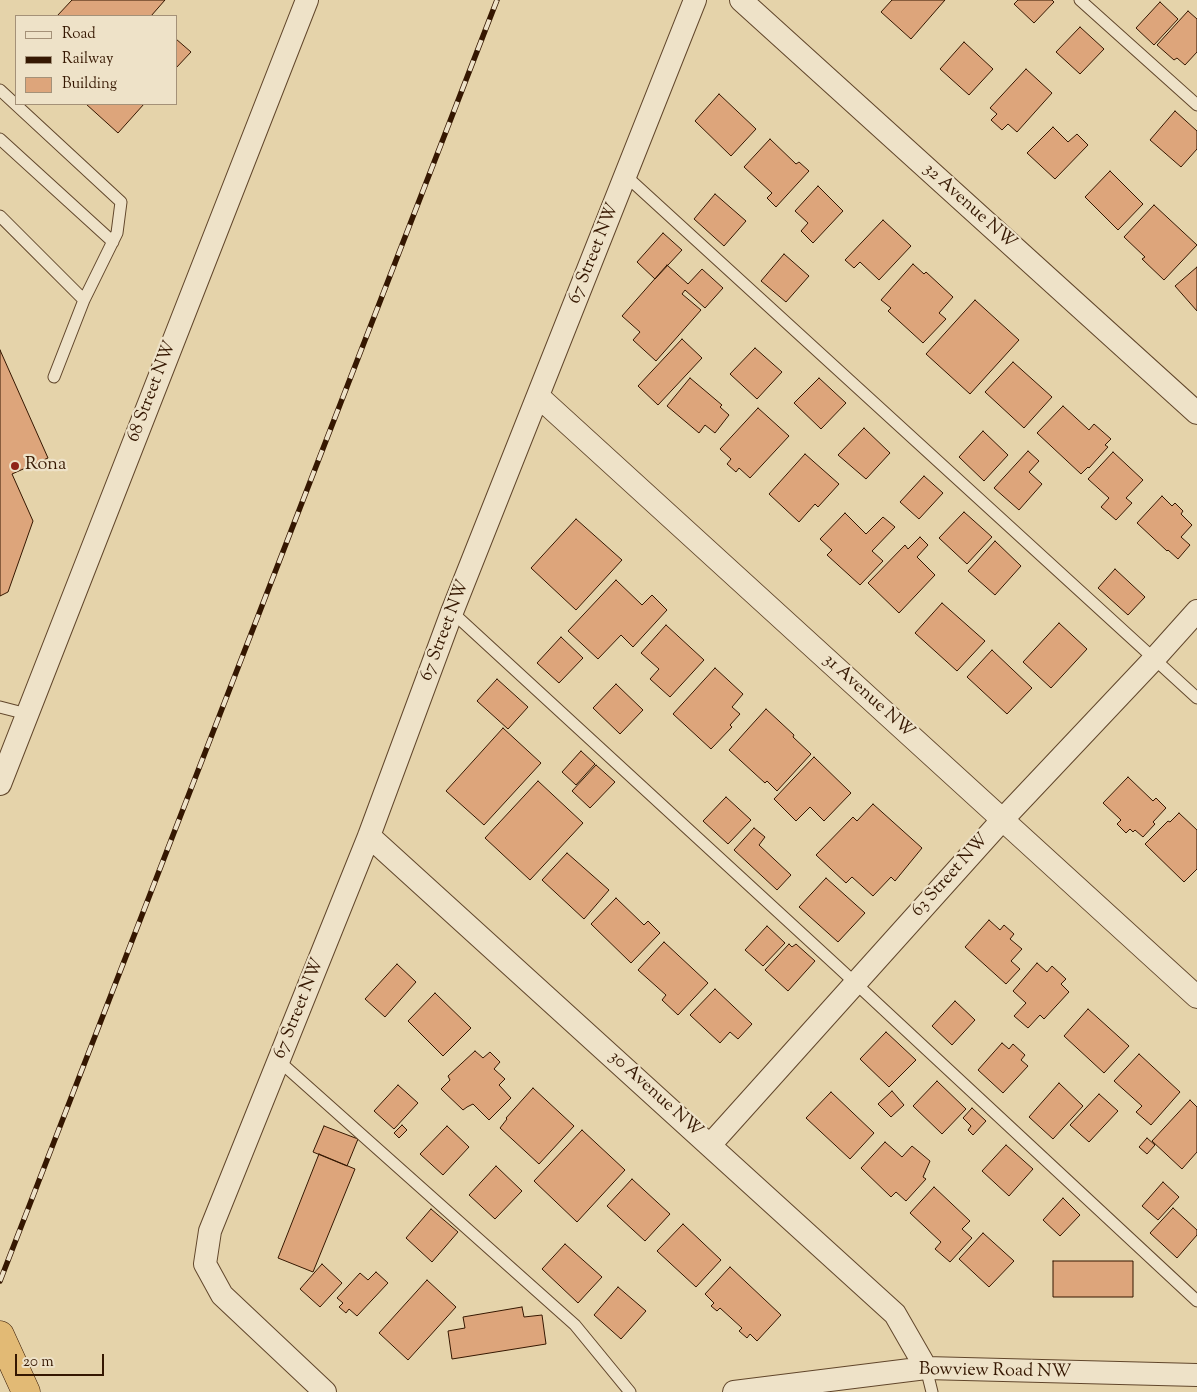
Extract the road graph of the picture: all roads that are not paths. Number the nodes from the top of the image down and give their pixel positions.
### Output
1 (307, 0) edge
2 (695, 0) edge
3 (741, 0) edge
4 (1080, 0) edge
5 (0, 90) edge
6 (15, 104) edge
7 (16, 105) edge
8 (1197, 105) edge
9 (0, 139) edge
10 (626, 176) junction
11 (0, 216) edge
12 (113, 242) junction
13 (84, 300) junction
14 (54, 377) dead end
15 (539, 397) junction
16 (1197, 413) edge
17 (1197, 611) edge
18 (452, 612) junction
19 (1154, 659) junction
20 (1197, 698) edge
21 (0, 708) edge
22 (28, 714) junction
23 (0, 784) edge
24 (1003, 819) junction
25 (369, 836) junction
26 (855, 982) junction
27 (1197, 997) edge
28 (279, 1061) junction
29 (710, 1145) junction
30 (1197, 1301) edge
31 (0, 1335) edge
32 (926, 1368) junction
33 (1197, 1376) edge
34 (1155, 1384) edge
35 (26, 1392) edge
36 (325, 1392) edge
37 (630, 1392) edge
38 (734, 1392) edge
39 (932, 1392) edge

1 - 22 street, 68 Street NW
2 - 10 street, 67 Street NW
3 - 16 street, 32 Avenue NW
4 - 8 lane
5 - 6 lane
7 - 12 lane
9 - 12 lane
10 - 15 street, 67 Street NW
10 - 19 lane
11 - 13 lane
12 - 13 lane
13 - 14 lane
15 - 18 street, 67 Street NW
15 - 24 street, 31 Avenue NW
17 - 19 street, 63 Street NW
18 - 25 street, 67 Street NW
18 - 26 lane
19 - 20 lane
19 - 24 street, 63 Street NW
21 - 22 lane
22 - 23 street, 68 Street NW
24 - 26 street, 63 Street NW
24 - 27 street, 31 Avenue NW
25 - 28 street, 67 Street NW
25 - 29 street, 30 Avenue NW
26 - 29 street, 63 Street NW
26 - 30 lane
28 - 36 street, 67 Street NW
28 - 37 lane
29 - 32 street, 30 Avenue NW
31 - 35 highway
32 - 34 street, Bowview Road NW
32 - 38 street, Bowview Road NW
32 - 39 lane
33 - 34 street, Bowview Road NW

